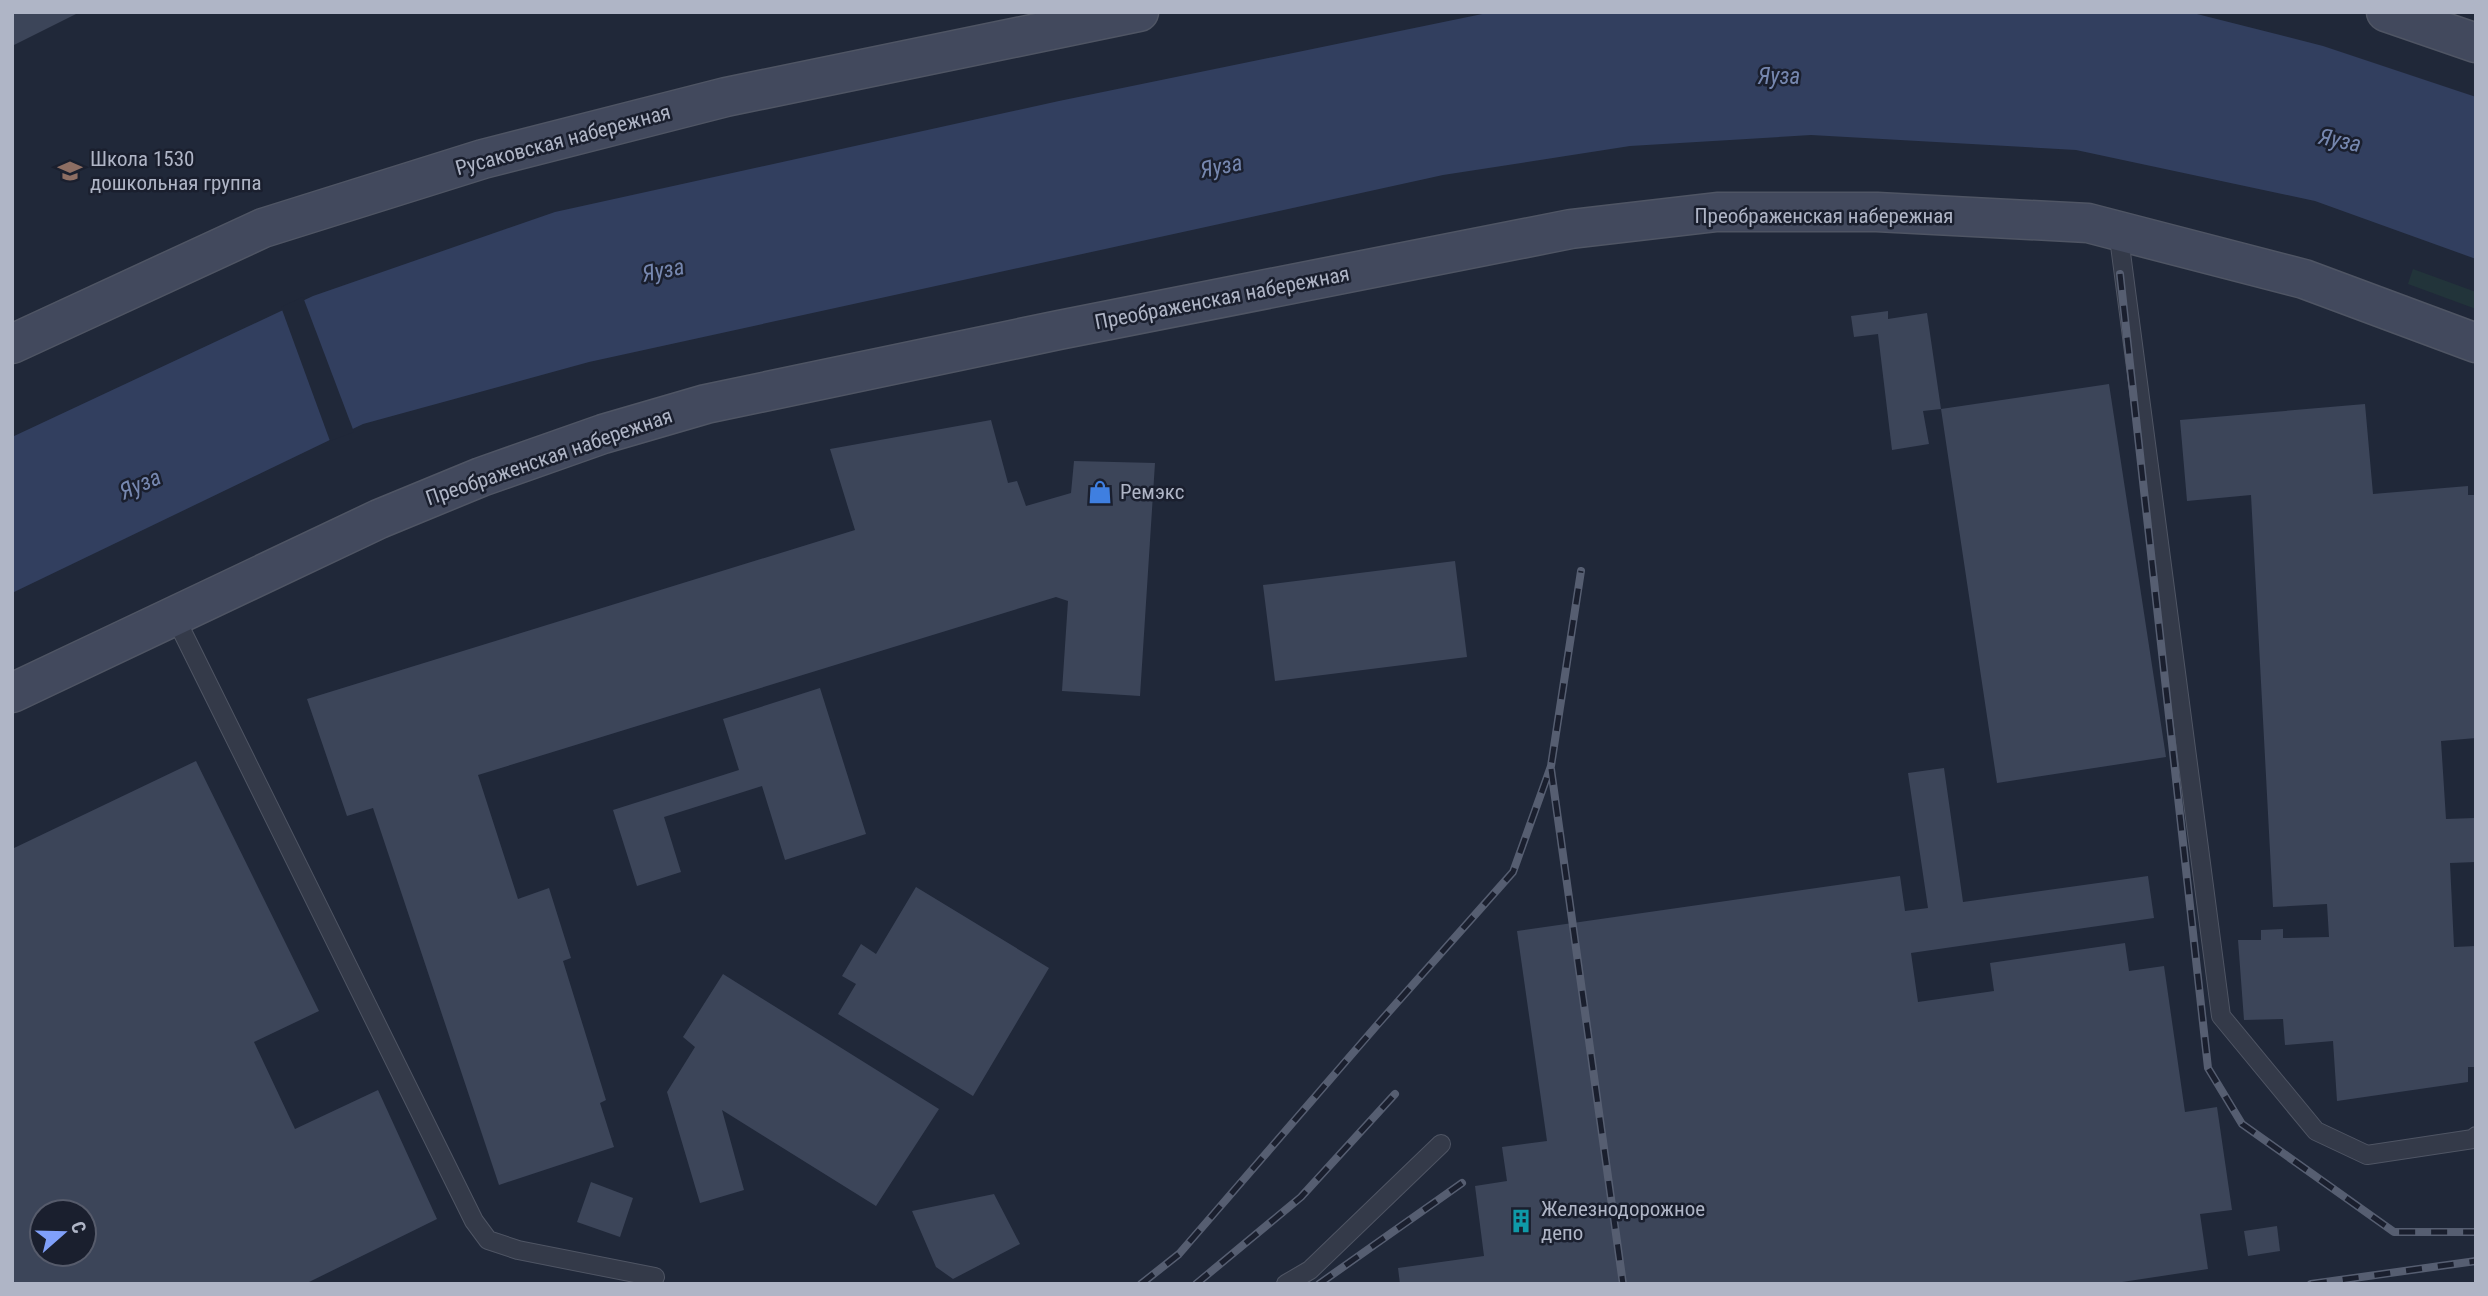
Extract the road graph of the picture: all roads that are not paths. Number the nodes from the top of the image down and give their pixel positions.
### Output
1 (1139, 12) edge
2 (2386, 12) edge
3 (2476, 43) edge
4 (2118, 230) junction
5 (2476, 343) edge
6 (12, 344) edge
7 (174, 615) junction
8 (12, 693) edge
9 (2476, 1136) edge
10 (1441, 1144) dead end
11 (655, 1277) dead end
12 (1286, 1284) edge

1 - 6 main road, Русаковская набережная
2 - 3 main road
4 - 5 main road, Преображенская набережная
4 - 7 main road, Преображенская набережная
4 - 9 lane
7 - 8 main road, Преображенская набережная
7 - 11 lane
10 - 12 lane

